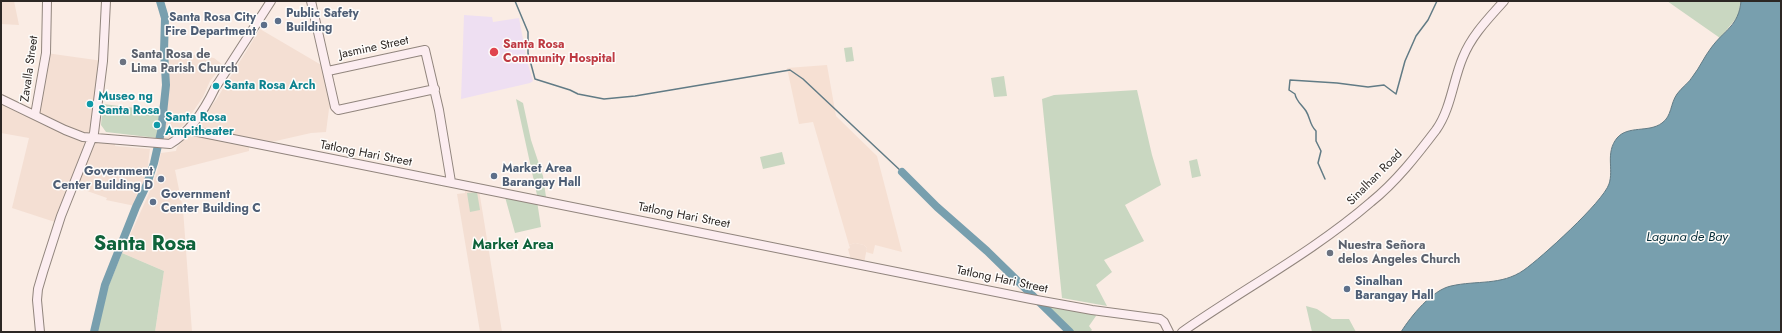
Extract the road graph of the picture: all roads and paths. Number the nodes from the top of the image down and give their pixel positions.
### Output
1 (47, 1) edge
2 (106, 1) edge
3 (271, 1) edge
4 (311, 1) edge
5 (1504, 1) edge
6 (328, 71) junction
7 (435, 89) junction
8 (1, 99) edge
9 (35, 115) junction
10 (188, 130) junction
11 (93, 138) junction
12 (451, 182) junction
13 (40, 332) edge
14 (1169, 332) edge
15 (1182, 332) edge

1 - 9 street, Zavalla Street
2 - 11 street
3 - 10 street
4 - 6 street
5 - 15 street, Sinalhan Road
6 - 7 street, Jasmine Street
6 - 7 street
7 - 12 street
8 - 9 street
9 - 11 street
10 - 11 street
10 - 12 street, Tatlong Hari Street
11 - 13 street
12 - 14 street, Tatlong Hari Street

